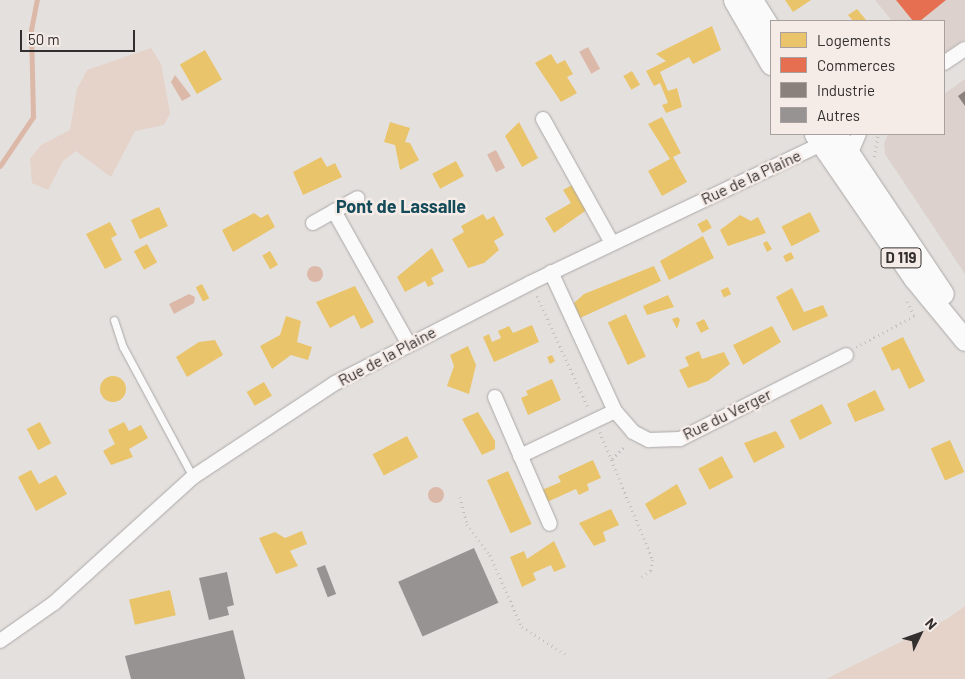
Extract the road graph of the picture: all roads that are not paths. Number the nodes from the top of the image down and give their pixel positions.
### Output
1 (734, 0) edge
2 (752, 0) edge
3 (770, 29) edge
4 (965, 49) edge
5 (770, 62) edge
6 (945, 62) edge
7 (543, 120) dead end
8 (859, 135) edge
9 (824, 137) edge
10 (850, 155) junction
11 (358, 198) dead end
12 (334, 211) junction
13 (313, 223) dead end
14 (612, 243) junction
15 (551, 272) junction
16 (114, 320) dead end
17 (965, 325) edge
18 (965, 340) edge
19 (408, 343) junction
20 (846, 355) road end
21 (495, 397) dead end
22 (615, 411) junction
23 (520, 456) junction
24 (193, 477) junction
25 (550, 524) dead end
26 (0, 640) edge

1 - 5 main road
2 - 3 main road
4 - 6 street
7 - 14 street
8 - 10 street
9 - 10 main road
9 - 14 street, Rue de la Plaine
9 - 18 main road, D 119
10 - 17 main road
11 - 12 street
12 - 13 street
12 - 19 street
14 - 15 street, Rue de la Plaine
15 - 19 street, Rue de la Plaine
15 - 22 street
16 - 24 lane
19 - 24 street, Rue de la Plaine
20 - 22 street, Rue du Verger
21 - 23 street
22 - 23 street
23 - 25 street
24 - 26 street, Rue de la Plaine

